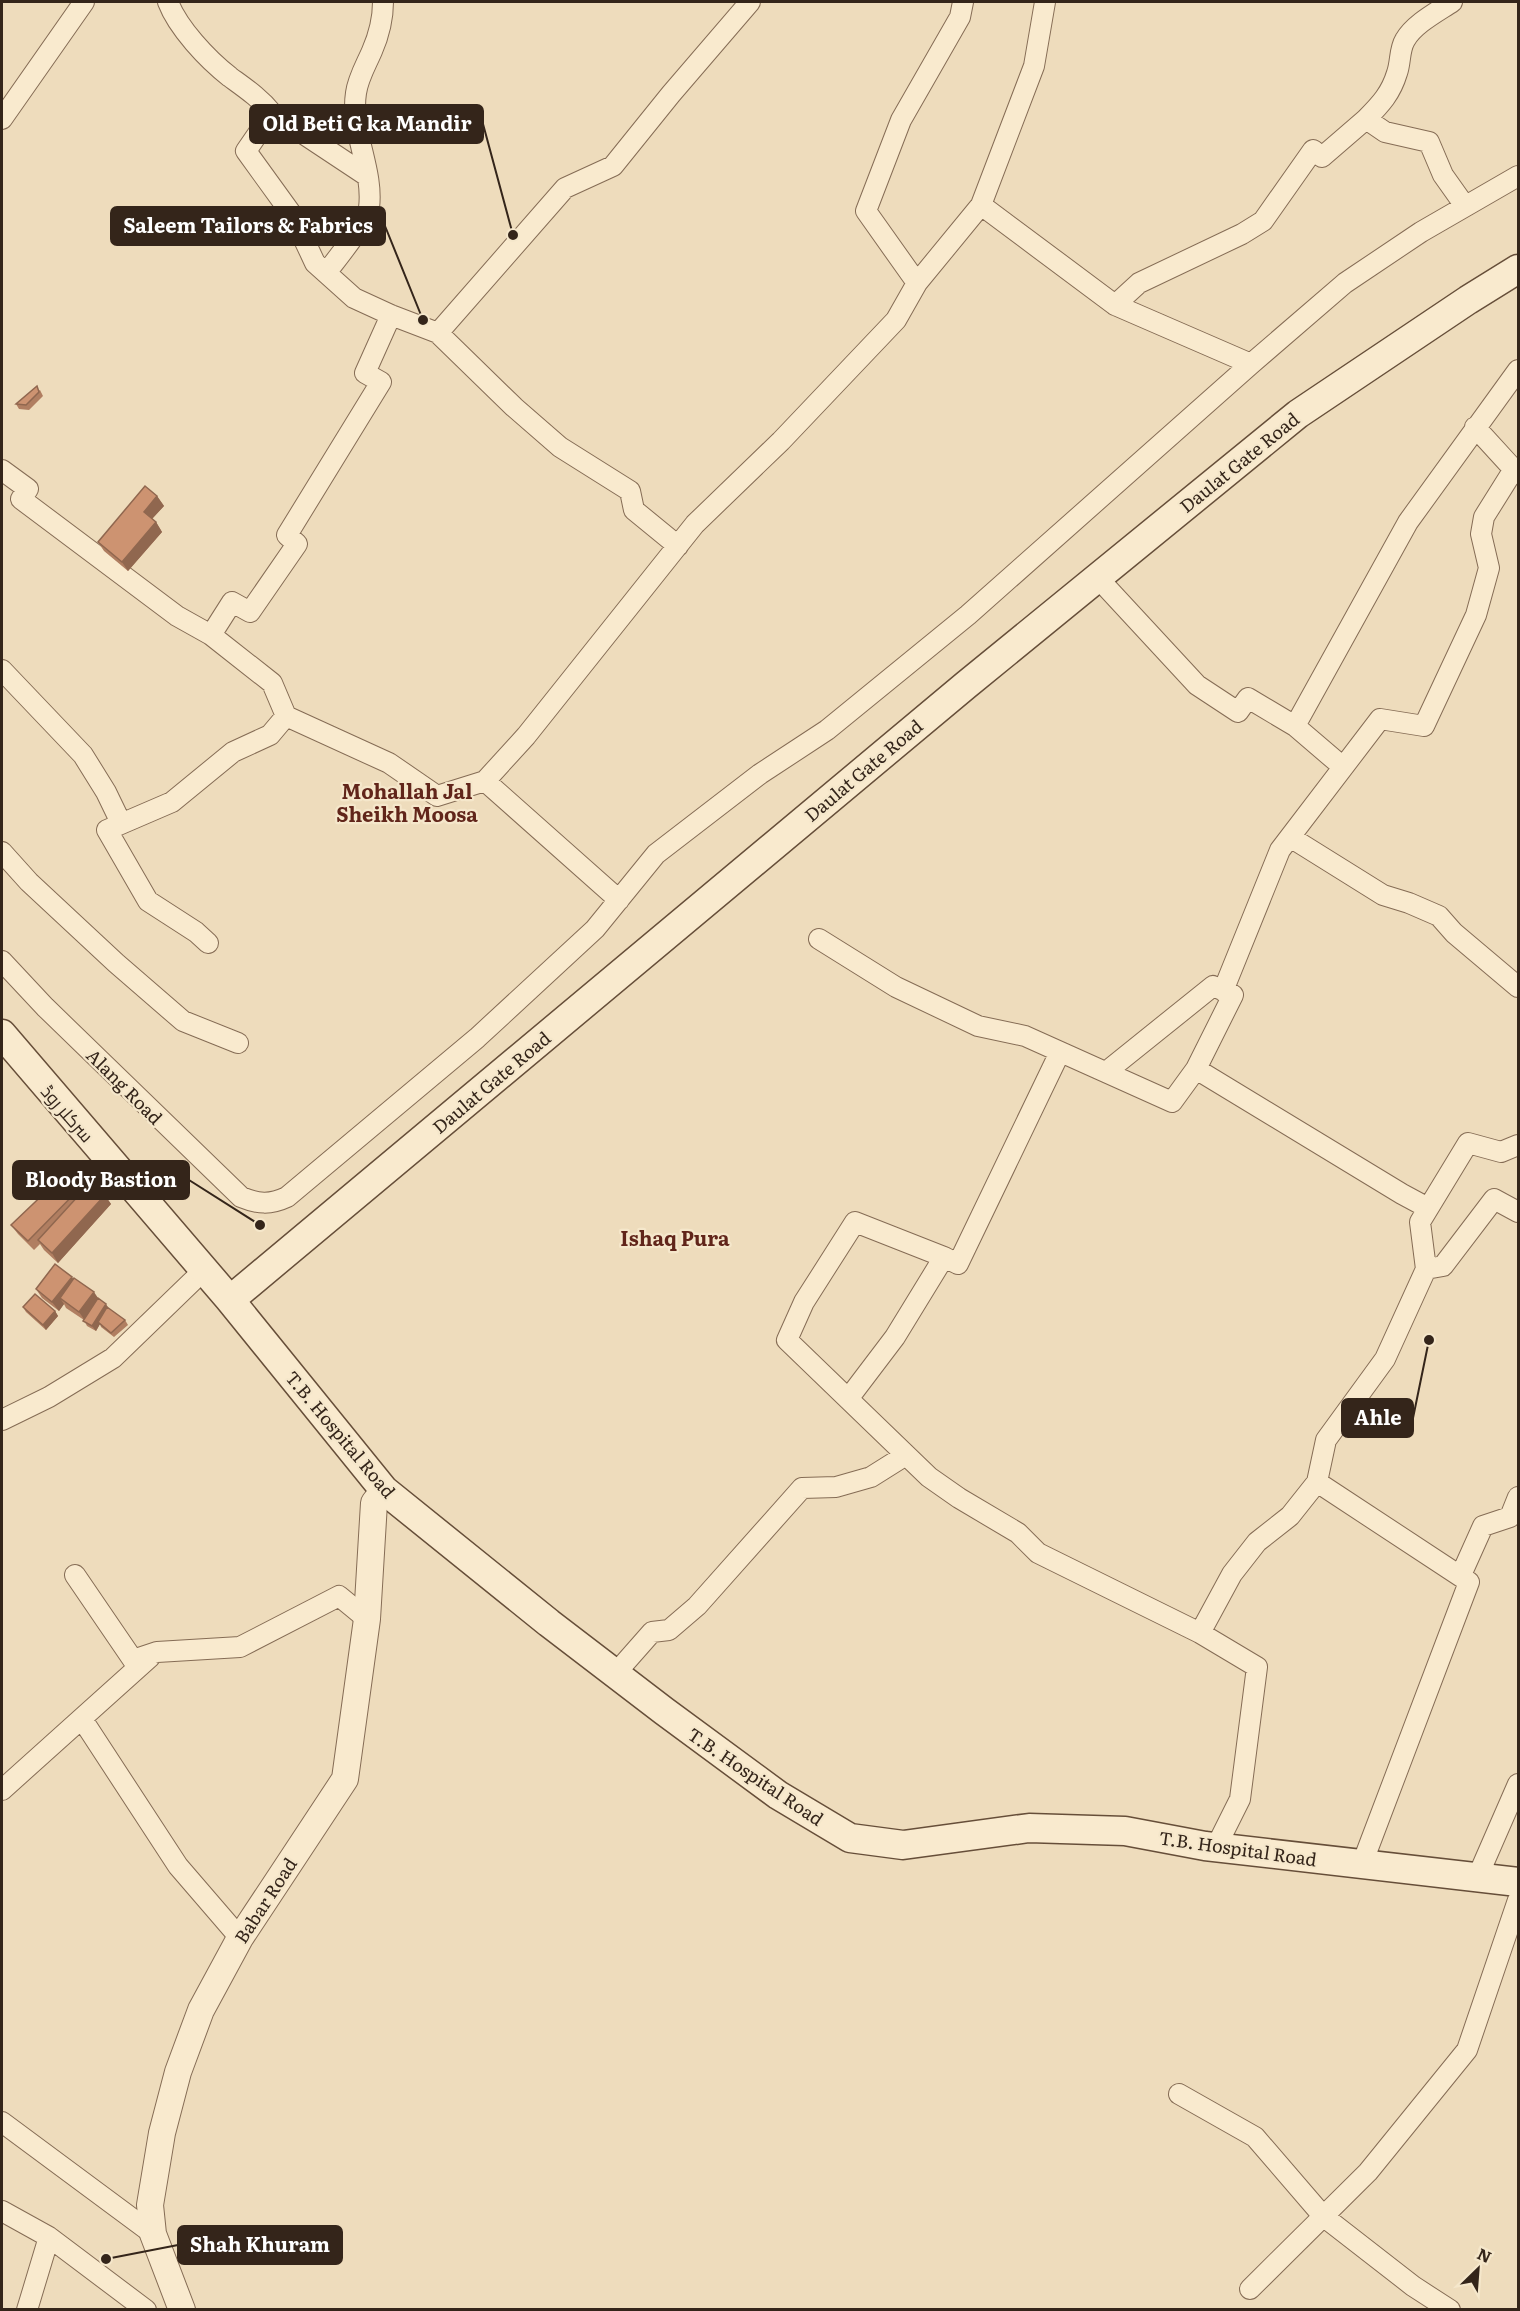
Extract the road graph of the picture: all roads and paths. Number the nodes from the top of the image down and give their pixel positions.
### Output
1 (84, 2) edge
2 (168, 2) edge
3 (383, 2) edge
4 (750, 2) edge
5 (963, 2) edge
6 (1045, 2) edge
7 (1452, 2) edge
8 (272, 112) junction
9 (2, 119) edge
10 (1366, 119) junction
11 (367, 176) junction
12 (1518, 176) edge
13 (981, 205) junction
14 (1465, 206) junction
15 (1518, 269) edge
16 (327, 273) junction
17 (917, 283) junction
18 (1115, 305) junction
19 (391, 315) junction
20 (438, 333) junction
21 (1251, 364) junction
22 (1518, 370) edge
23 (1475, 427) junction
24 (2, 470) edge
25 (1516, 471) edge
26 (678, 546) junction
27 (1097, 578) junction
28 (210, 635) junction
29 (2, 670) edge
30 (286, 716) junction
31 (1296, 726) junction
32 (1343, 768) junction
33 (485, 781) junction
34 (121, 824) junction
35 (1290, 837) junction
36 (2, 852) edge
37 (619, 900) junction
38 (819, 939) dead end
39 (208, 943) dead end
40 (2, 961) edge
41 (1518, 987) edge
42 (1223, 991) junction
43 (2, 1034) edge
44 (238, 1043) dead end
45 (1060, 1052) junction
46 (1196, 1069) junction
47 (1106, 1072) junction
48 (1518, 1145) edge
49 (1428, 1208) junction
50 (1518, 1212) edge
51 (944, 1257) junction
52 (1426, 1269) junction
53 (204, 1270) junction
54 (230, 1300) junction
55 (848, 1399) junction
56 (2, 1419) edge
57 (906, 1455) junction
58 (1317, 1482) junction
59 (384, 1490) junction
60 (1518, 1497) edge
61 (75, 1575) dead end
62 (1461, 1575) junction
63 (367, 1619) junction
64 (1200, 1633) junction
65 (157, 1652) junction
66 (615, 1674) junction
67 (81, 1719) junction
68 (1518, 1784) edge
69 (2, 1790) edge
70 (1216, 1847) junction
71 (1362, 1864) junction
72 (1477, 1878) junction
73 (1518, 1882) edge
74 (1518, 1900) edge
75 (240, 1938) junction
76 (1179, 2094) dead end
77 (2, 2122) edge
78 (2, 2211) edge
79 (1323, 2216) junction
80 (153, 2234) junction
81 (49, 2237) junction
82 (1250, 2289) dead end
83 (27, 2310) edge
84 (146, 2310) edge
85 (182, 2310) edge
86 (1450, 2310) edge

1 - 9 street
2 - 8 street
3 - 11 street
4 - 20 street
5 - 17 street
6 - 13 street
7 - 10 street
8 - 11 street
8 - 16 street
10 - 14 street
10 - 18 street
11 - 16 street
12 - 14 street
13 - 17 street
13 - 18 street
14 - 21 street
15 - 27 main road, Daulat Gate Road
16 - 19 street
17 - 26 street
18 - 21 street
19 - 20 street
19 - 28 street
20 - 26 street
21 - 37 street
22 - 23 street
23 - 25 street
23 - 31 street
24 - 28 street
25 - 32 street
26 - 33 street
27 - 31 street
27 - 54 main road, Daulat Gate Road
28 - 30 street
29 - 34 street
30 - 33 street
30 - 34 street
31 - 32 street
32 - 35 street
33 - 37 street
34 - 39 street
35 - 41 street
35 - 42 street
36 - 44 street
37 - 40 street, Alang Road
38 - 45 street
42 - 46 street
42 - 47 street
43 - 53 main road, سرکلر روڈ
45 - 47 street
45 - 51 street
46 - 47 street
46 - 49 street
48 - 49 street
49 - 52 street
50 - 52 street
51 - 55 street
51 - 55 street
52 - 58 street
53 - 54 main road, سرکلر روڈ
53 - 56 street
54 - 59 main road, T.B. Hospital Road
55 - 57 street
57 - 64 street
57 - 66 street
58 - 62 street
58 - 64 street
59 - 63 street, Babar Road
59 - 66 main road, T.B. Hospital Road
60 - 62 street
61 - 65 street
62 - 71 street
63 - 65 street
63 - 75 street, Babar Road
64 - 70 street
65 - 67 street
66 - 70 main road, T.B. Hospital Road
67 - 69 street
67 - 75 street
68 - 72 street
70 - 71 main road, T.B. Hospital Road
71 - 72 main road, T.B. Hospital Road
72 - 73 main road, T.B. Hospital Road
74 - 79 street
75 - 80 street, Babar Road
76 - 79 street
77 - 80 street
78 - 81 street
79 - 82 street
79 - 86 street
80 - 85 street, Babar Road
81 - 83 street
81 - 84 street

